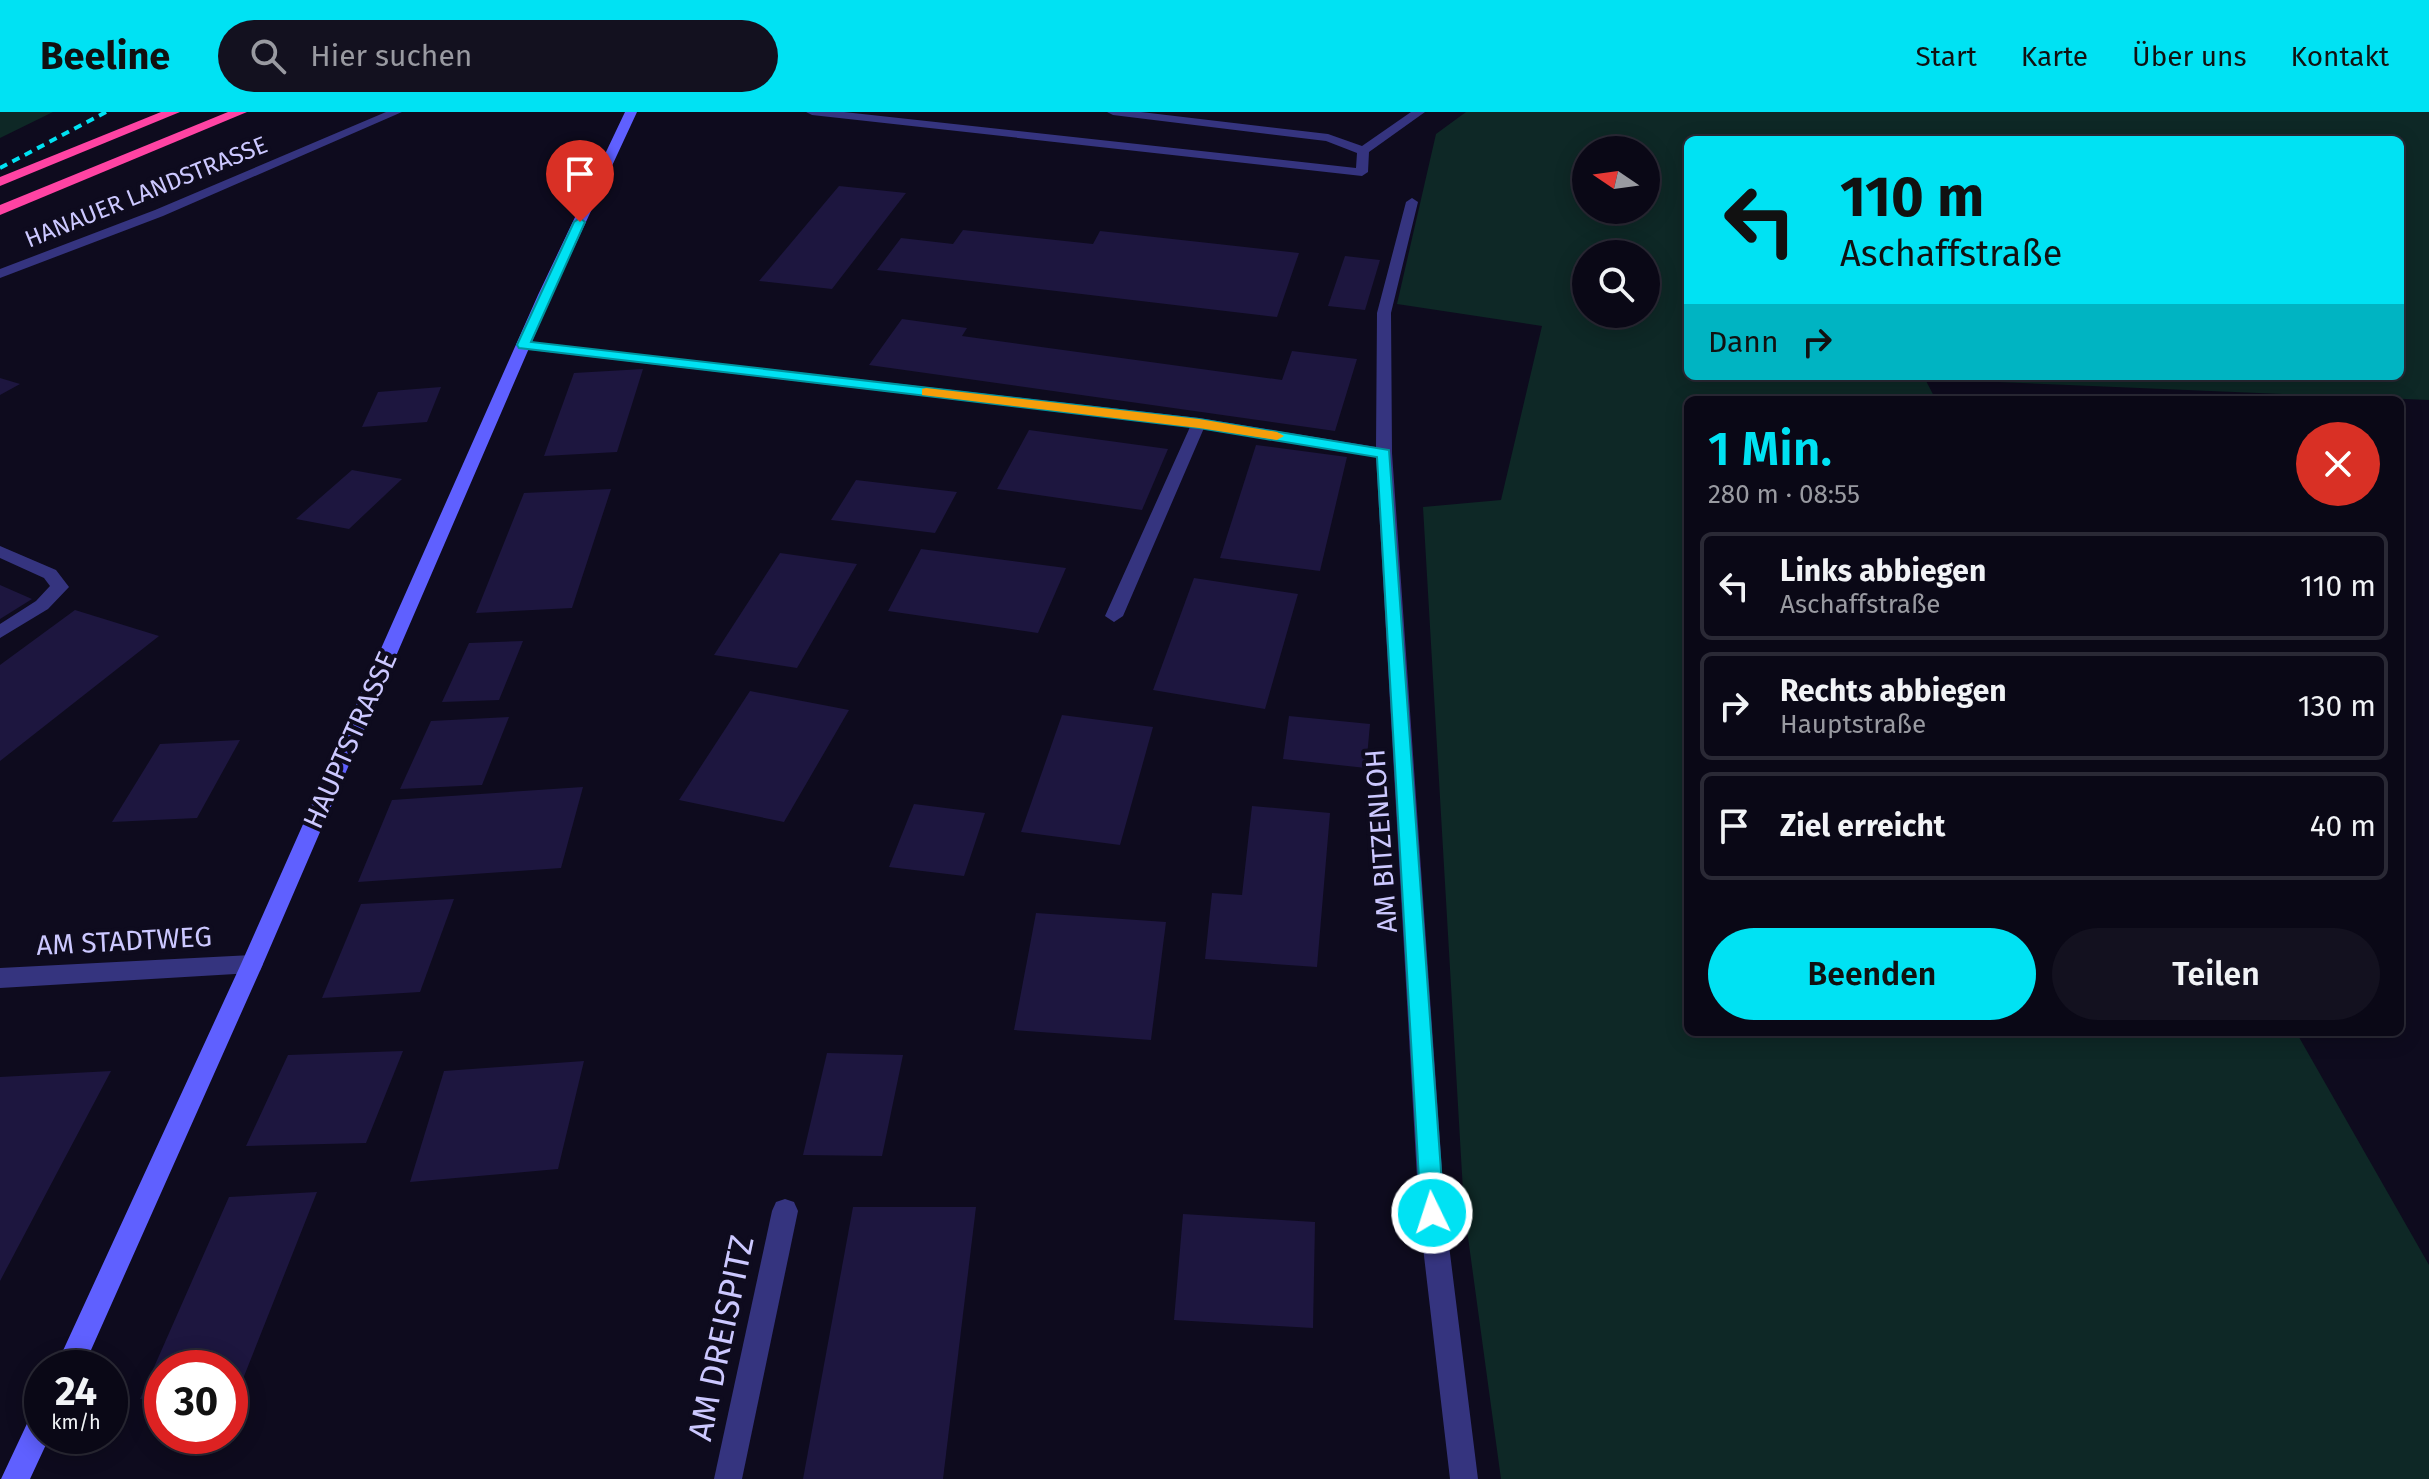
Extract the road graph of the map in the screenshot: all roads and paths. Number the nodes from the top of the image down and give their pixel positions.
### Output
1 (173, 112) edge
2 (240, 112) edge
3 (396, 112) edge
4 (631, 112) edge
5 (812, 112) edge
6 (928, 112) edge
7 (1113, 112) edge
8 (1419, 112) edge
9 (904, 122) junction
10 (1363, 151) junction
11 (0, 182) edge
12 (1412, 202) dead end
13 (4, 208) edge
14 (0, 274) edge
15 (523, 345) junction
16 (1199, 423) junction
17 (1384, 453) junction
18 (0, 551) edge
19 (1114, 616) dead end
20 (0, 632) edge
21 (252, 964) junction
22 (0, 978) edge
23 (785, 1211) dead end
24 (77, 1350) edge
25 (27, 1454) edge
26 (15, 1479) edge
27 (728, 1479) edge
28 (1464, 1479) edge

1 - 11 highway
2 - 13 highway
3 - 14 street, HANAUER LANDSTRASSE
4 - 15 street, HAUPTSTRASSE
5 - 9 street
6 - 9 street
7 - 10 street
8 - 10 street
9 - 10 street
12 - 17 street, AM BITZENLOH
15 - 16 street
15 - 21 street, HAUPTSTRASSE
16 - 17 street
16 - 19 street
17 - 28 street, AM BITZENLOH
18 - 20 street
21 - 22 street, AM STADTWEG
21 - 24 street, HAUPTSTRASSE
23 - 27 street, AM DREISPITZ
25 - 26 street

